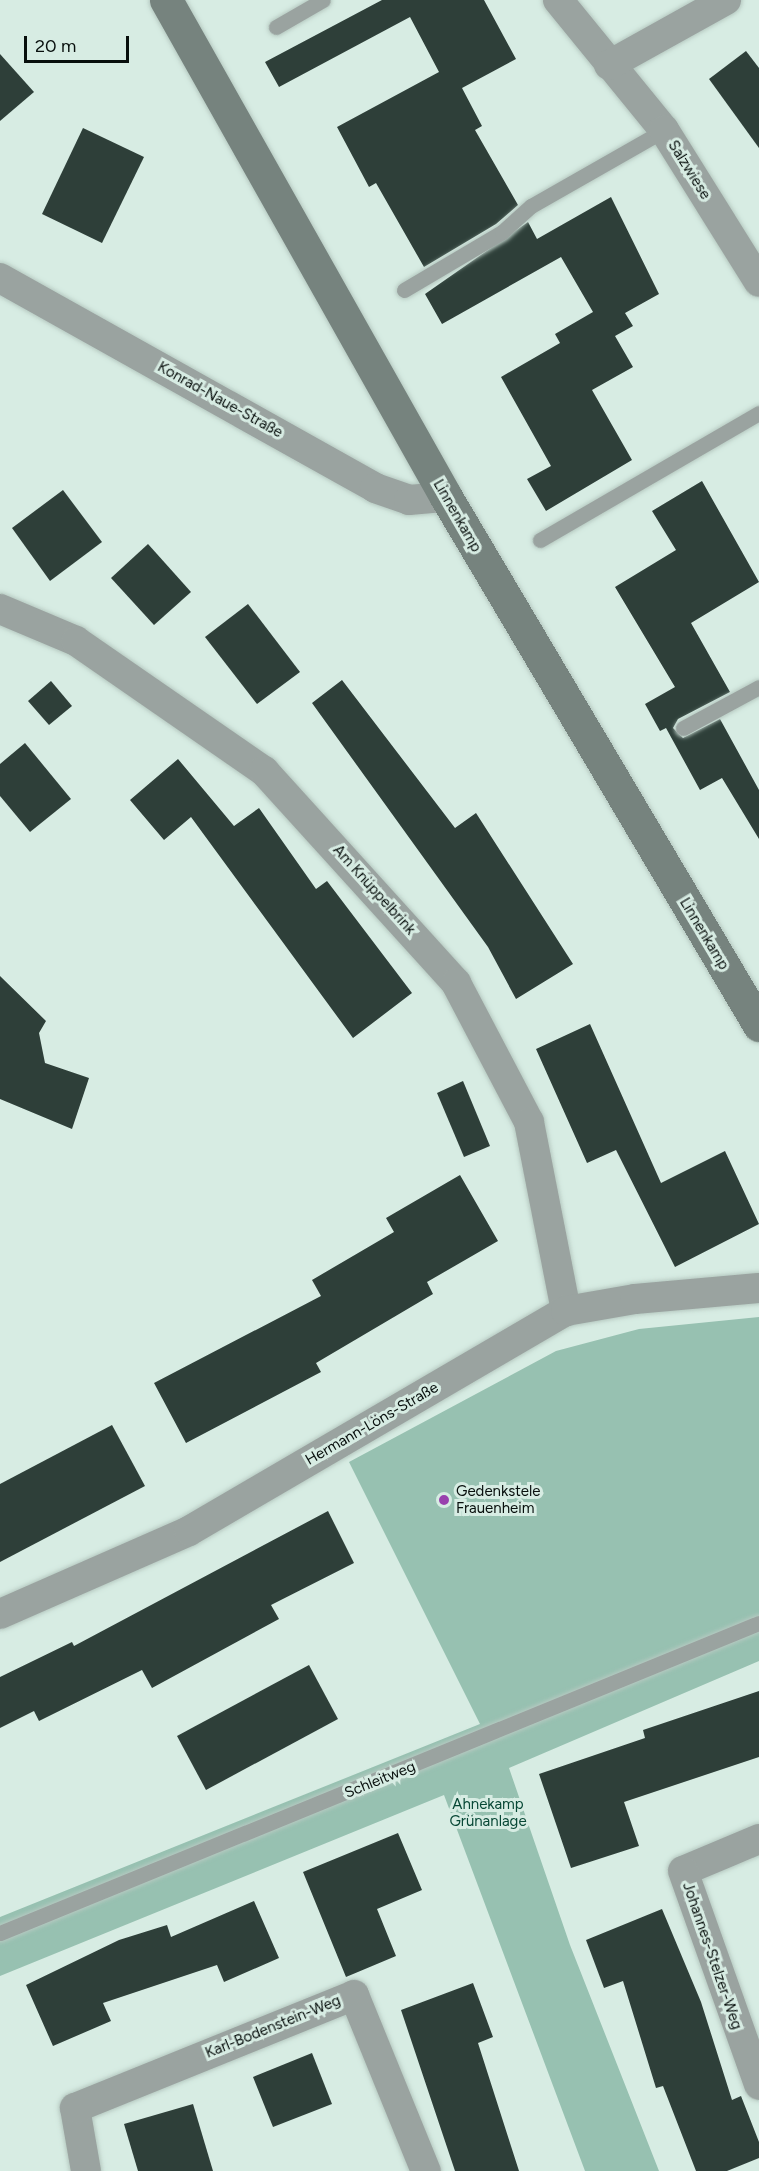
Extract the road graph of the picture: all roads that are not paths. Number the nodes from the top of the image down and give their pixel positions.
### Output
1 (166, 0) edge
2 (323, 0) edge
3 (558, 0) edge
4 (726, 0) edge
5 (276, 27) dead end
6 (609, 64) junction
7 (664, 130) junction
8 (0, 278) edge
9 (759, 282) edge
10 (404, 291) dead end
11 (759, 413) edge
12 (446, 497) junction
13 (540, 540) dead end
14 (0, 609) edge
15 (759, 687) edge
16 (683, 728) dead end
17 (759, 1025) edge
18 (759, 1288) edge
19 (566, 1311) junction
20 (0, 1614) edge
21 (759, 1623) edge
22 (759, 1839) edge
23 (0, 1933) edge
24 (759, 2085) edge
25 (86, 2171) edge
26 (426, 2171) edge

1 - 12 main road, Linnenkamp
2 - 5 lane
3 - 6 street, Salzwiese
4 - 6 street
6 - 7 street, Salzwiese
7 - 9 street, Salzwiese
7 - 10 lane
8 - 12 street, Konrad-Naue-Straße
11 - 13 lane
12 - 17 main road, Linnenkamp
14 - 19 street, Am Knüppelbrink
15 - 16 lane
18 - 19 street, Hermann-Löns-Straße
19 - 20 street, Hermann-Löns-Straße
21 - 23 lane, Schleitweg
22 - 24 street, Johannes-Stelzer-Weg
25 - 26 street, Karl-Bodenstein-Weg

